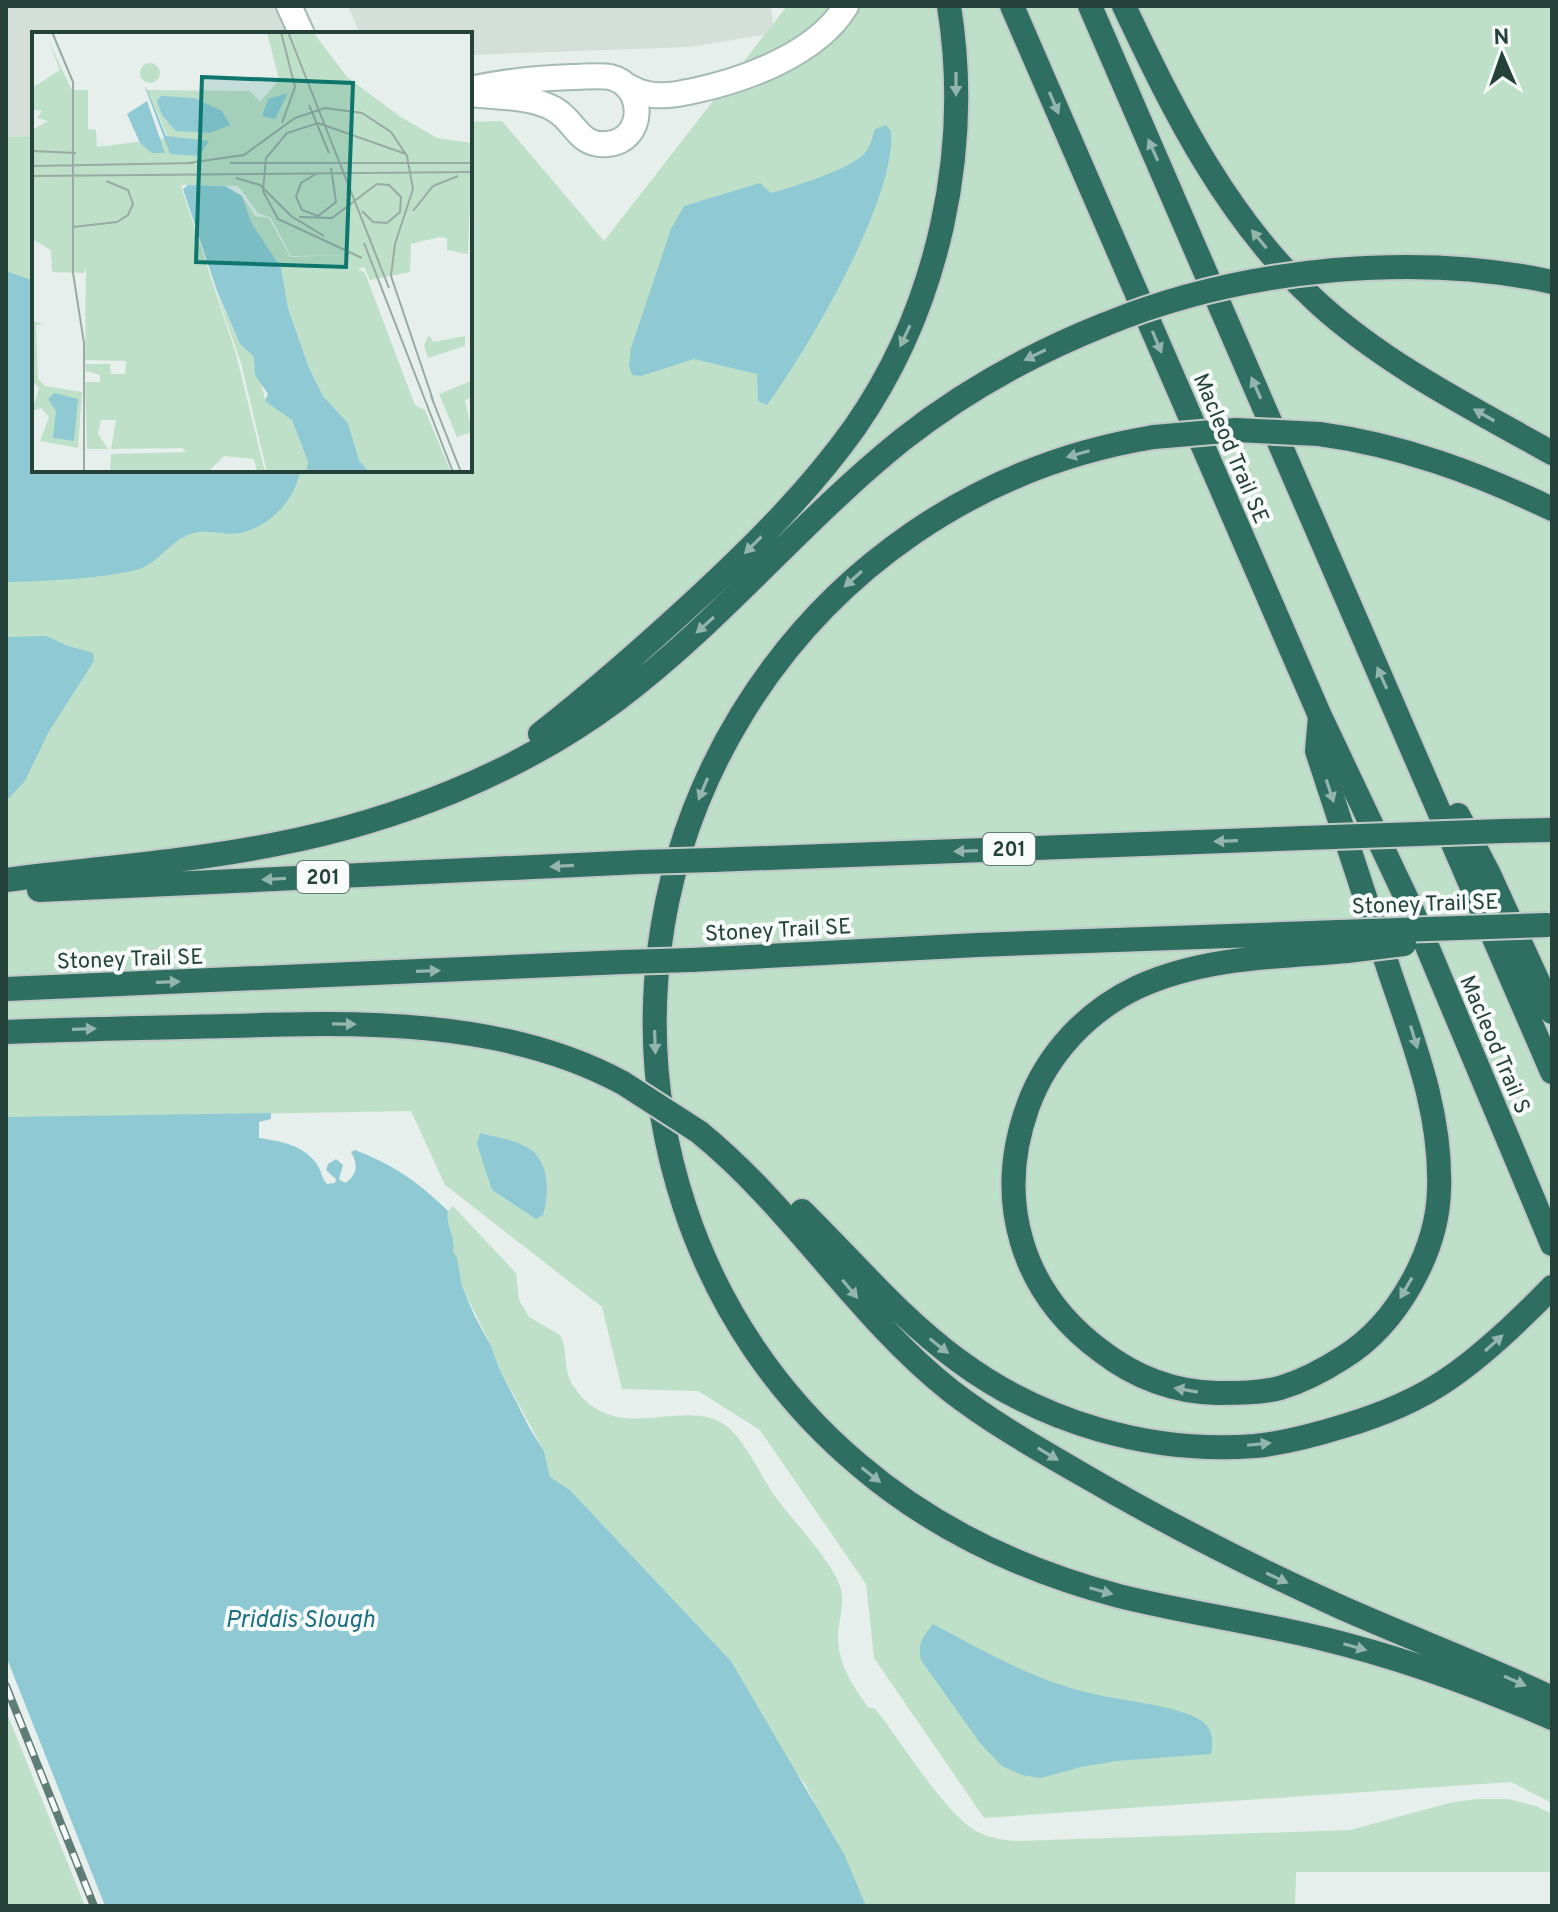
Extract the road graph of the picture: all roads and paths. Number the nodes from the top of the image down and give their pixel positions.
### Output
1 (289, 6) edge
2 (846, 6) edge
3 (949, 6) edge
4 (1012, 6) edge
5 (1090, 6) edge
6 (1124, 6) edge
7 (301, 32) edge
8 (627, 86) junction
9 (472, 91) edge
10 (472, 92) edge
11 (1552, 282) edge
12 (1552, 453) edge
13 (1552, 509) edge
14 (1320, 716) junction
15 (1414, 749) junction
16 (454, 790) junction
17 (1552, 830) edge
18 (6, 880) edge
19 (6, 891) edge
20 (1411, 908) joint
21 (1549, 925) edge
22 (1343, 942) junction
23 (6, 989) edge
24 (1552, 1012) edge
25 (6, 1032) edge
26 (1552, 1072) edge
27 (707, 1139) junction
28 (1552, 1244) edge
29 (1552, 1287) edge
30 (1552, 1698) edge
31 (1552, 1718) edge

1 - 7 street
2 - 8 street
3 -> 16 highway
4 -> 14 highway, Macleod Trail SE
15 -> 5 highway, Macleod Trail SE
12 -> 6 highway
8 - 9 street
8 - 10 street
11 -> 16 highway, bridge
13 -> 31 highway, bridge
14 - 20 highway, Macleod Trail SE
14 -> 22 highway
15 - 24 highway
15 - 26 highway, Macleod Trail S
16 - 18 highway
17 -> 19 highway, 201, bridge
20 - 28 highway, Macleod Trail S
21 - 22 highway, Stoney Trail SE, bridge
23 -> 22 highway, Stoney Trail SE, bridge
25 -> 27 highway, bridge
27 -> 29 highway
27 -> 30 highway

